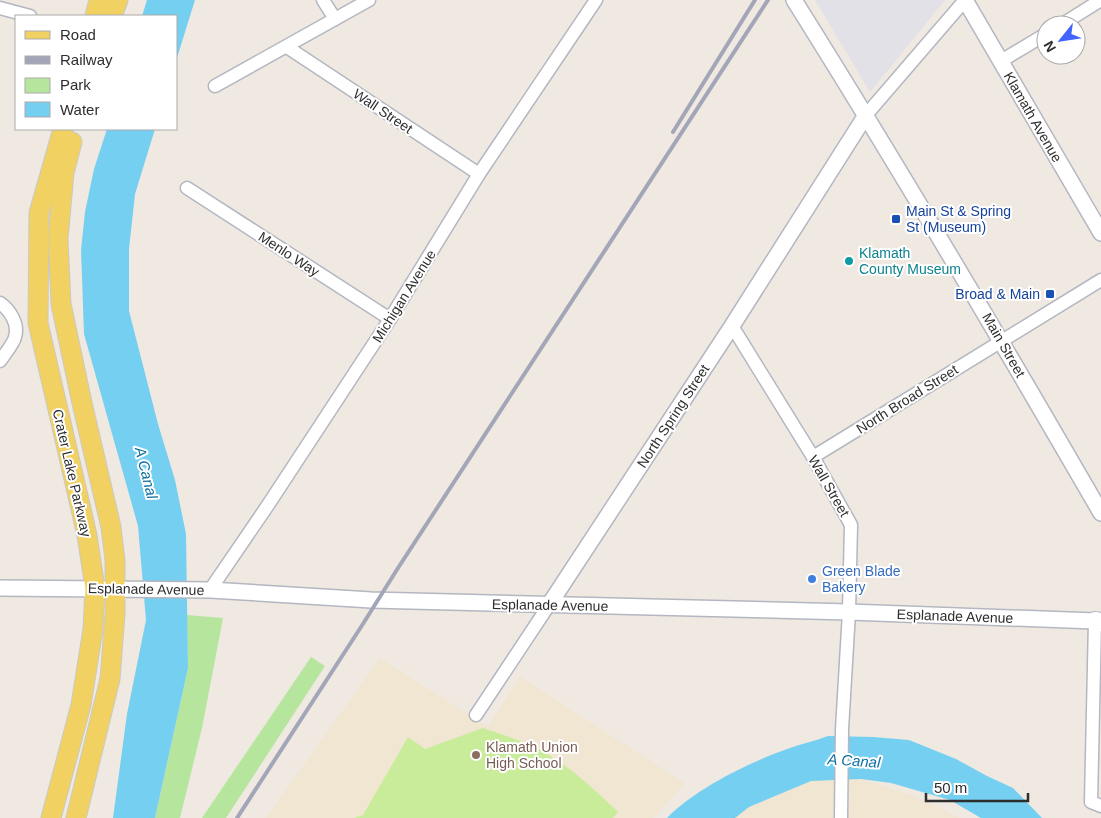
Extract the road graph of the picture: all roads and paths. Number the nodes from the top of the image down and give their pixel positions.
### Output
1 (99, 0) edge
2 (118, 0) edge
3 (323, 0) edge
4 (370, 0) edge
5 (596, 0) edge
6 (794, 0) edge
7 (965, 0) edge
8 (1101, 0) edge
9 (0, 8) edge
10 (26, 15) edge
11 (94, 15) edge
12 (112, 15) edge
13 (1077, 15) edge
14 (335, 19) junction
15 (1036, 40) edge
16 (287, 47) junction
17 (1001, 61) junction
18 (215, 86) dead end
19 (866, 115) junction
20 (62, 130) edge
21 (75, 130) edge
22 (478, 174) junction
23 (187, 188) dead end
24 (1101, 233) edge
25 (1101, 280) edge
26 (0, 303) edge
27 (390, 319) junction
28 (732, 326) junction
29 (1001, 341) junction
30 (0, 361) edge
31 (812, 457) junction
32 (1101, 513) edge
33 (0, 588) edge
34 (95, 588) junction
35 (115, 589) junction
36 (210, 590) junction
37 (549, 605) junction
38 (849, 612) junction
39 (1098, 622) edge
40 (476, 715) dead end
41 (1101, 806) edge
42 (51, 818) edge
43 (76, 818) edge
44 (841, 818) edge

1 - 11 main road
2 - 12 main road
3 - 14 street
4 - 14 street
5 - 22 street, Michigan Avenue
6 - 19 street, Main Street
7 - 17 street, Klamath Avenue
7 - 19 street
8 - 13 street
9 - 10 street
14 - 16 street
15 - 17 street
16 - 18 street
16 - 22 street, Wall Street
17 - 24 street, Klamath Avenue
19 - 28 street, North Spring Street
19 - 29 street, Main Street
20 - 34 main road, Crater Lake Parkway
21 - 35 main road, Crater Lake Parkway
22 - 27 street, Michigan Avenue
23 - 27 street, Menlo Way
25 - 29 street, North Broad Street
26 - 30 street
27 - 36 street, Michigan Avenue
28 - 31 street, Wall Street
28 - 37 street, North Spring Street
29 - 31 street, North Broad Street
29 - 32 street, Main Street
31 - 38 street, Wall Street
33 - 34 street, Esplanade Avenue
34 - 35 street, Esplanade Avenue
34 - 42 main road, Crater Lake Parkway
35 - 36 street, Esplanade Avenue
35 - 43 main road, Crater Lake Parkway
36 - 37 street, Esplanade Avenue
37 - 38 street, Esplanade Avenue
37 - 40 street, North Spring Street
38 - 39 street, Esplanade Avenue
38 - 44 street, Wall Street
39 - 41 street

